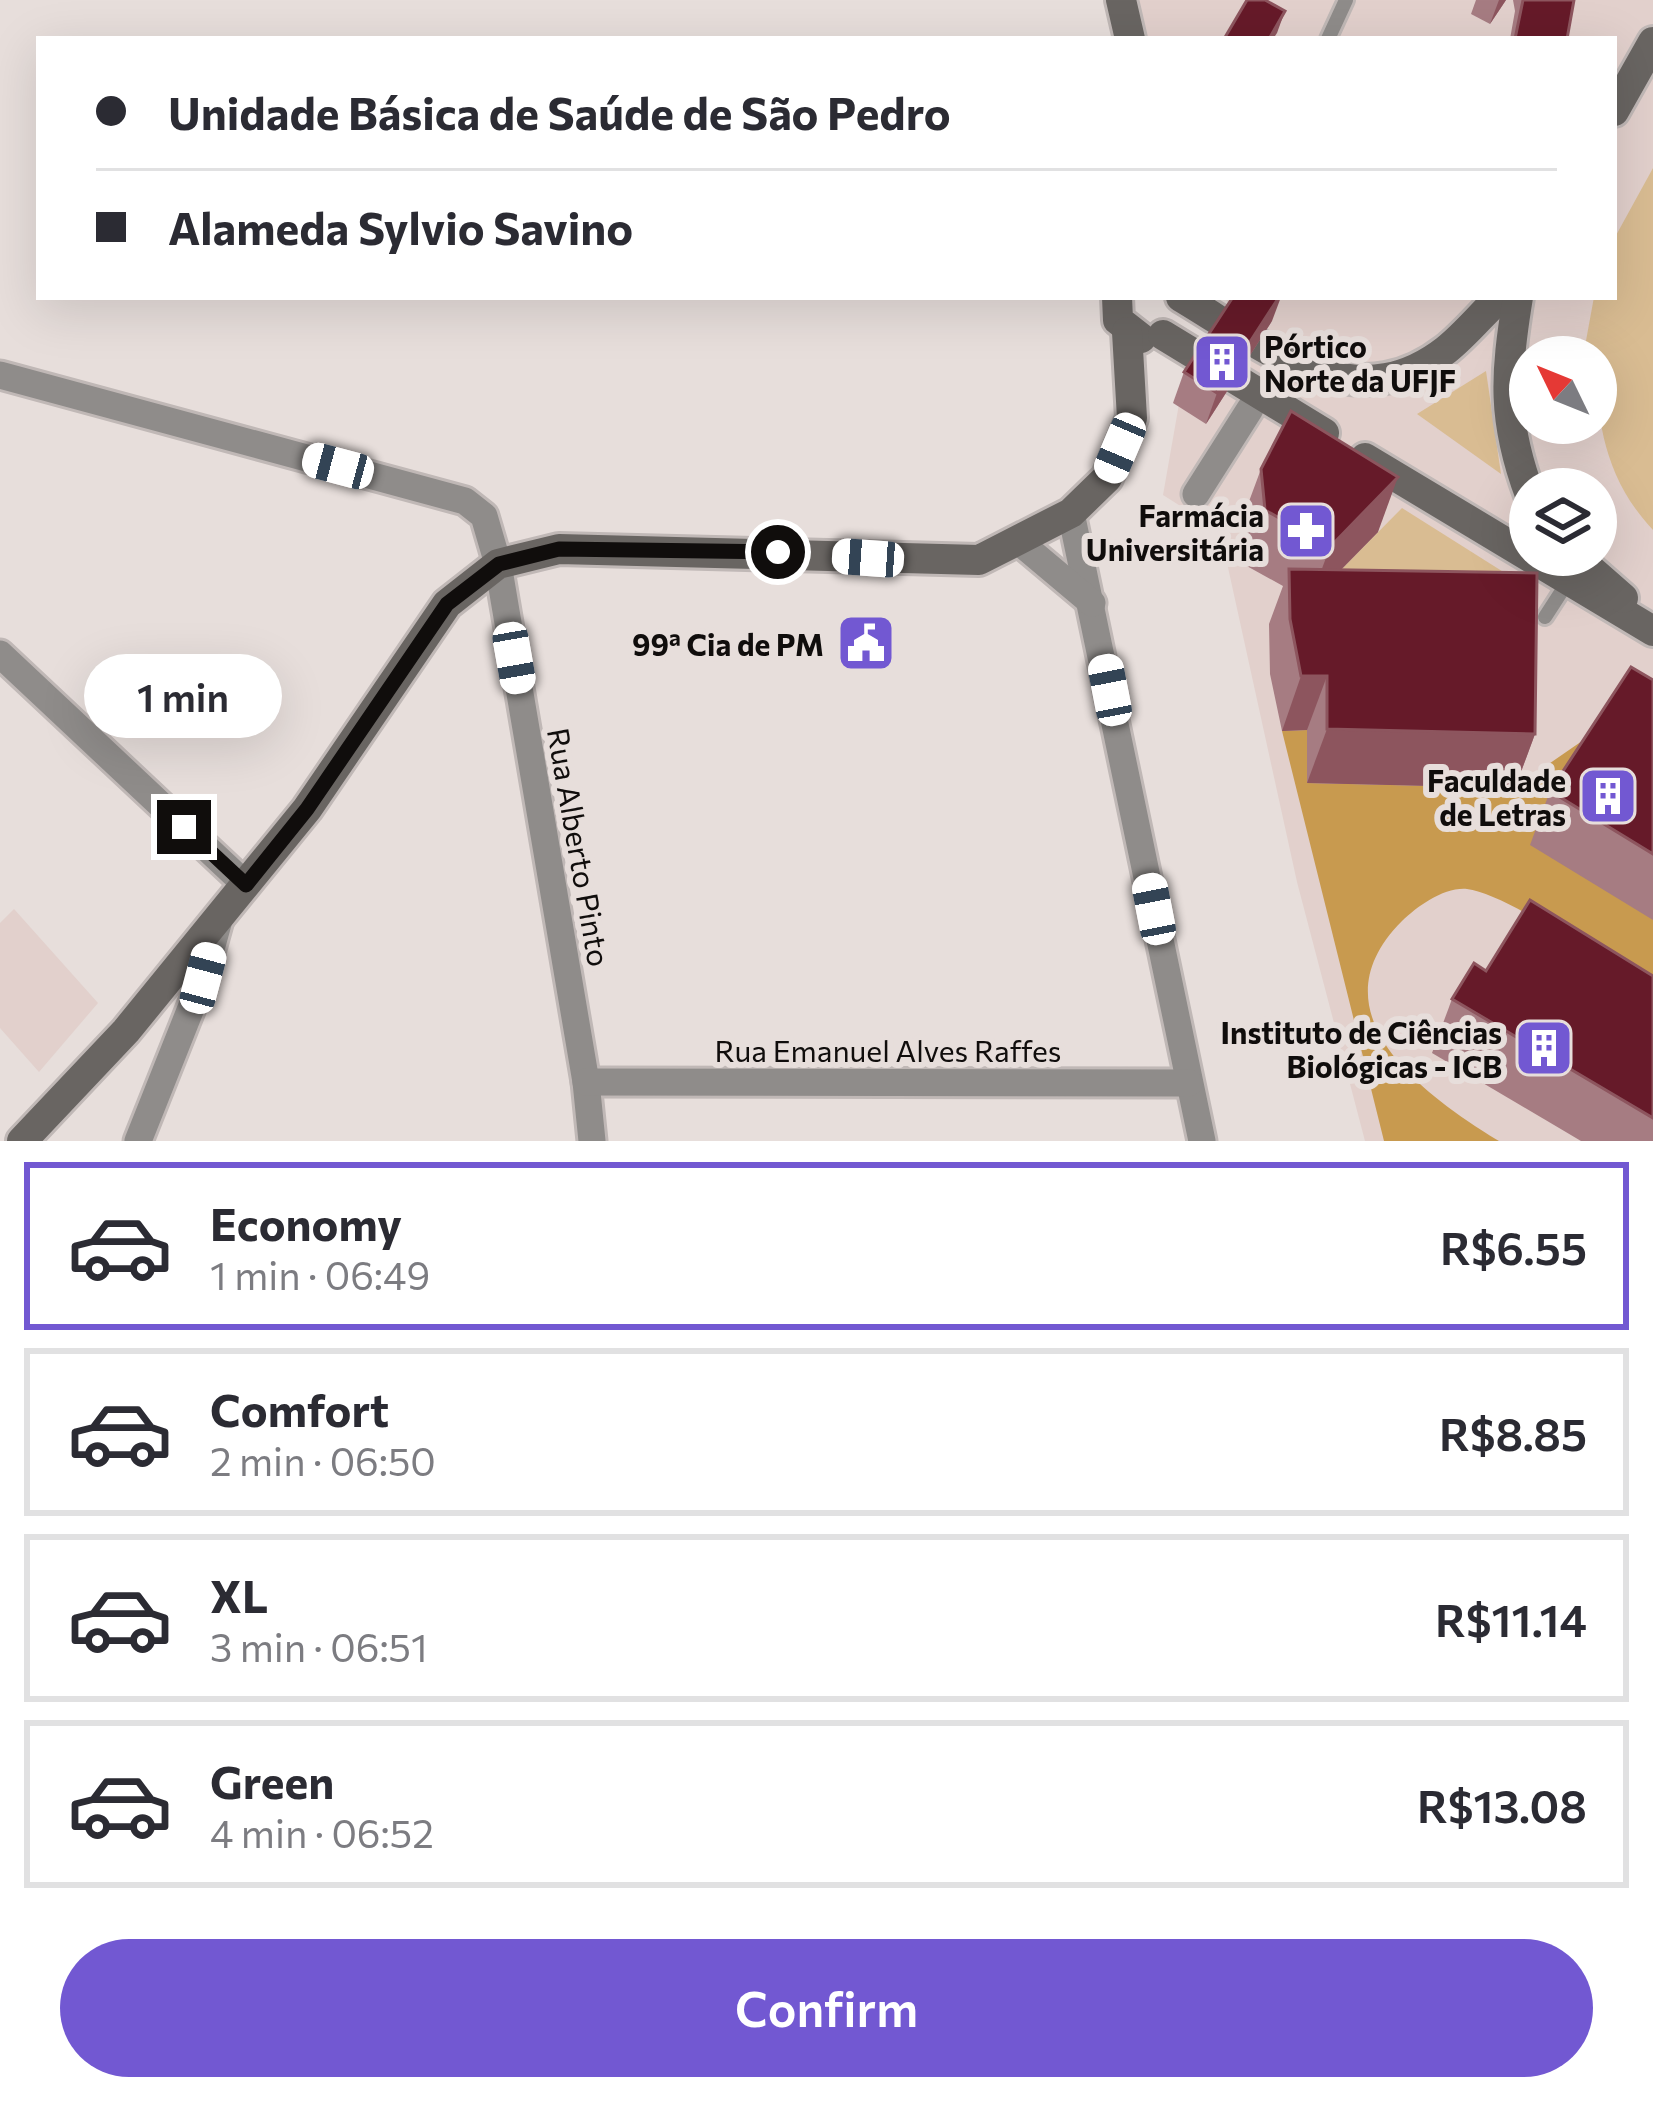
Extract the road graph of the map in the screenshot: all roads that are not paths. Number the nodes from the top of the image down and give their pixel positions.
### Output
1 (1117, 0) edge
2 (1346, 0) edge
3 (1109, 36) edge
4 (1129, 36) edge
5 (1329, 36) edge
6 (1653, 42) edge
7 (1617, 105) edge
8 (1117, 300) edge
9 (1180, 300) edge
10 (1185, 300) edge
11 (1497, 300) edge
12 (1518, 300) edge
13 (1146, 335) junction
14 (0, 375) edge
15 (1250, 409) dead end
16 (1522, 468) edge
17 (1196, 494) dead end
18 (1071, 513) junction
19 (1509, 535) edge
20 (1017, 540) junction
21 (499, 564) junction
22 (1566, 576) edge
23 (1579, 576) edge
24 (1581, 576) edge
25 (1092, 603) junction
26 (1545, 617) dead end
27 (1653, 622) edge
28 (1653, 632) edge
29 (0, 654) edge
30 (246, 885) junction
31 (219, 918) junction
32 (586, 1082) junction
33 (1189, 1083) junction
34 (22, 1141) edge
35 (138, 1141) edge
36 (592, 1141) edge
37 (1202, 1141) edge

1 - 3 main road
1 - 4 main road
2 - 5 lane
6 - 7 main road
8 - 13 main road
9 - 13 main road
10 - 11 main road
12 - 16 main road
13 - 18 main road
13 - 19 main road
14 - 21 street, Rua Alberto Pinto
15 - 17 street
18 - 20 main road
18 - 25 street
20 - 21 main road
20 - 25 street
21 - 30 main road
21 - 32 street, Rua Alberto Pinto
22 - 26 lane
23 - 28 main road
24 - 27 main road
25 - 33 street
29 - 30 street
30 - 31 main road
31 - 34 main road
31 - 35 street
32 - 33 street, Rua Emanuel Alves Raffes
32 - 36 street, Rua Alberto Pinto
33 - 37 street

